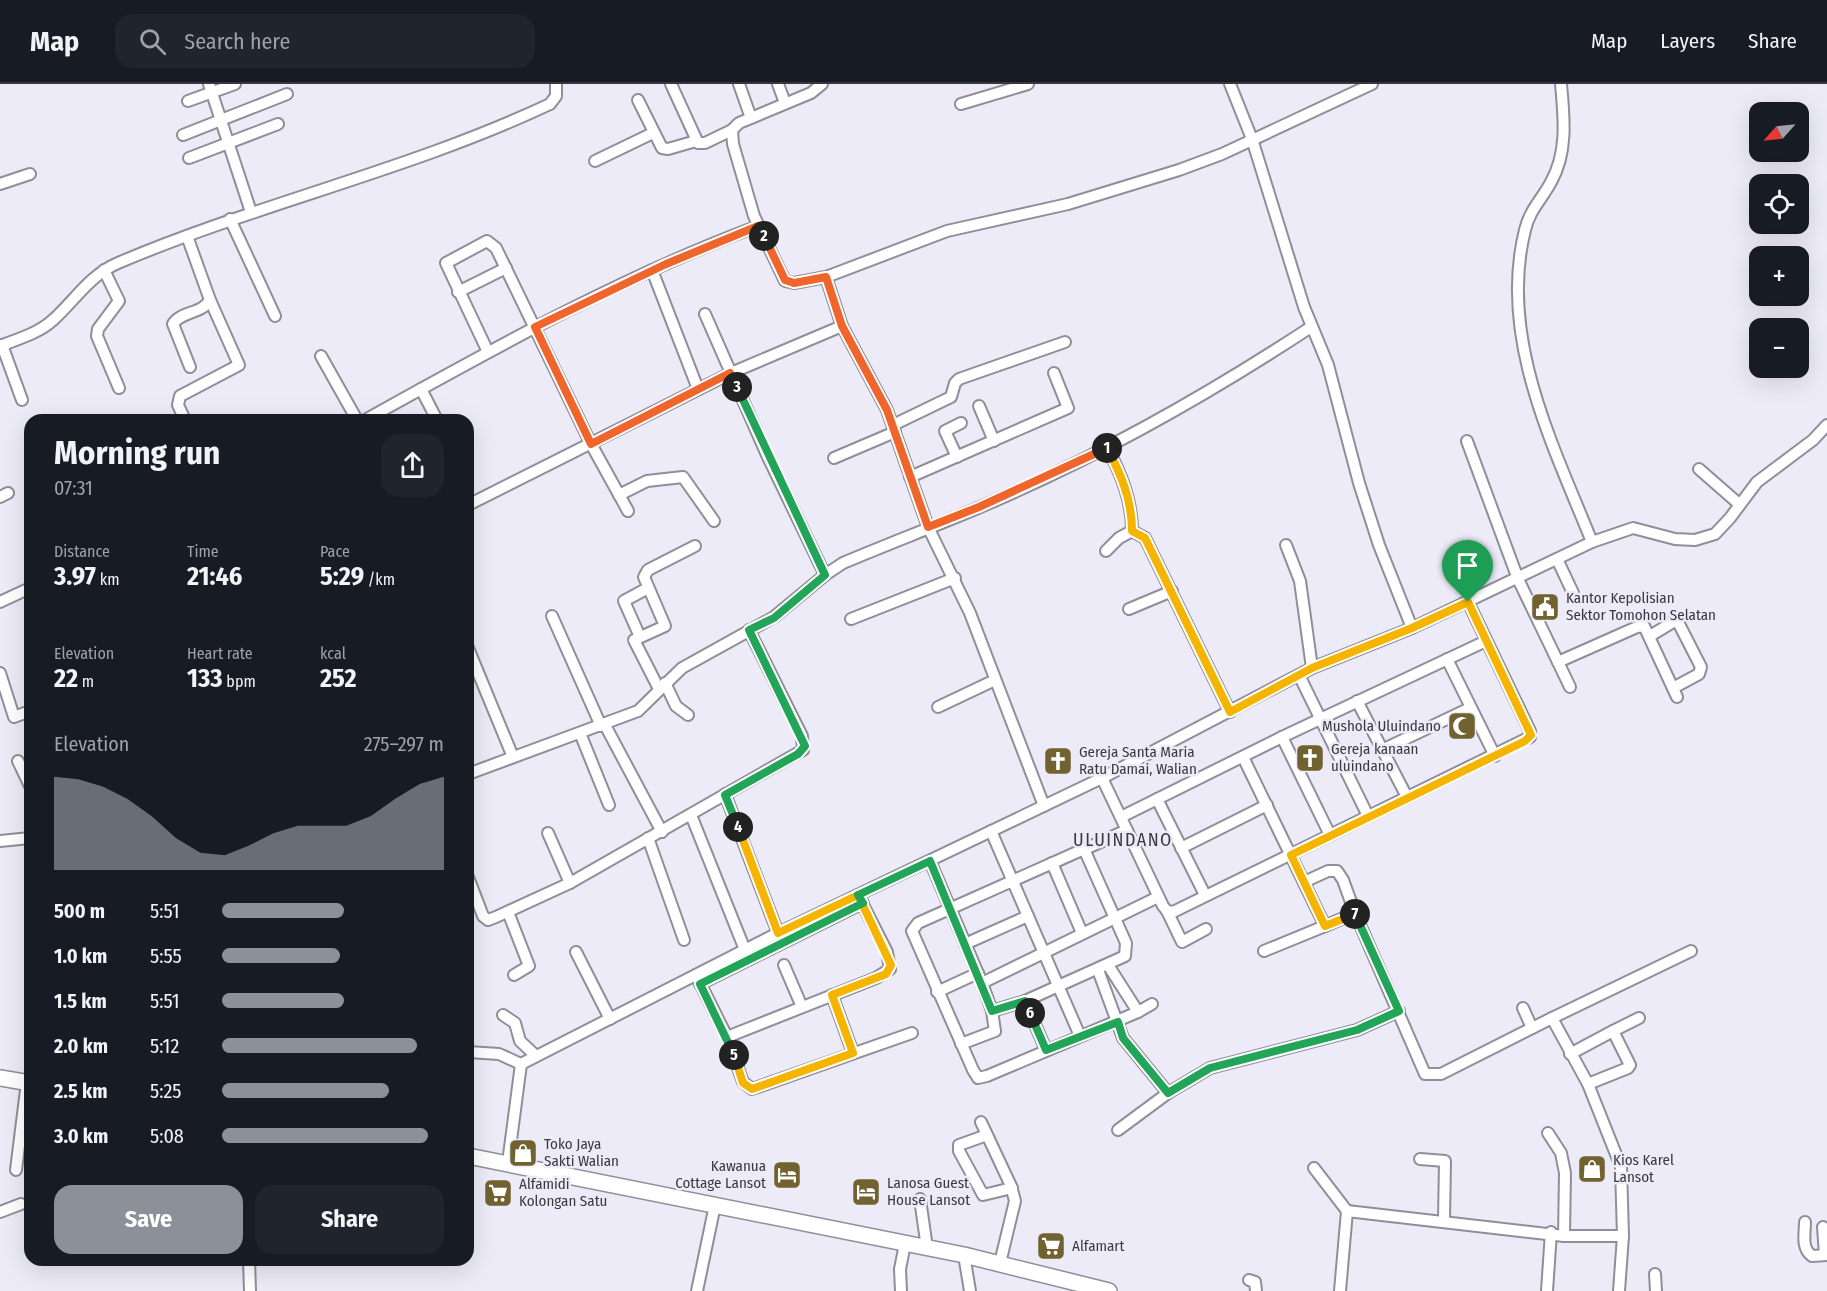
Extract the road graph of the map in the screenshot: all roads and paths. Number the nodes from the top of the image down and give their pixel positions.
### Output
1 (235, 84) edge
2 (556, 84) edge
3 (671, 84) edge
4 (739, 84) edge
5 (778, 84) edge
6 (822, 84) edge
7 (1230, 84) edge
8 (1372, 84) edge
9 (1561, 84) edge
10 (1024, 85) edge
11 (210, 88) edge
12 (287, 94) dead end
13 (638, 100) dead end
14 (188, 101) dead end
15 (785, 103) junction
16 (961, 104) dead end
17 (751, 118) junction
18 (220, 120) junction
19 (278, 124) dead end
20 (732, 130) junction
21 (653, 133) junction
22 (183, 135) dead end
23 (1252, 139) junction
24 (696, 141) junction
25 (228, 143) junction
26 (189, 158) dead end
27 (595, 161) dead end
28 (30, 174) dead end
29 (0, 184) edge
30 (251, 212) junction
31 (231, 219) junction
32 (758, 226) junction
33 (187, 236) junction
34 (506, 267) junction
35 (104, 270) junction
36 (652, 270) junction
37 (826, 277) junction
38 (458, 291) junction
39 (210, 300) junction
40 (705, 314) dead end
41 (275, 316) dead end
42 (842, 326) junction
43 (535, 327) junction
44 (1311, 327) junction
45 (1065, 342) dead end
46 (1, 345) edge
47 (488, 352) junction
48 (321, 356) dead end
49 (190, 367) dead end
50 (730, 373) junction
51 (1054, 374) dead end
52 (119, 388) dead end
53 (421, 389) junction
54 (699, 389) junction
55 (22, 400) dead end
56 (979, 406) dead end
57 (182, 414) edge
58 (354, 414) edge
59 (376, 414) edge
60 (433, 414) edge
61 (961, 423) dead end
62 (1827, 425) edge
63 (894, 429) junction
64 (994, 441) junction
65 (1467, 441) dead end
66 (591, 444) junction
67 (1107, 447) junction
68 (957, 457) junction
69 (834, 458) dead end
70 (1700, 468) dead end
71 (910, 477) junction
72 (619, 495) junction
73 (474, 502) edge
74 (1739, 504) junction
75 (628, 511) dead end
76 (714, 522) dead end
77 (928, 527) junction
78 (1132, 531) junction
79 (1592, 542) junction
80 (1286, 545) dead end
81 (695, 546) dead end
82 (1106, 551) dead end
83 (1557, 559) junction
84 (825, 575) junction
85 (955, 579) junction
86 (1518, 579) junction
87 (648, 588) junction
88 (24, 591) edge
89 (1173, 591) junction
90 (1573, 593) dead end
91 (0, 602) edge
92 (1468, 602) junction
93 (1129, 609) dead end
94 (552, 616) dead end
95 (851, 619) dead end
96 (1412, 628) junction
97 (749, 630) junction
98 (1650, 636) junction
99 (640, 637) junction
100 (1486, 641) junction
101 (1447, 659) junction
102 (1558, 662) junction
103 (474, 663) edge
104 (1312, 668) junction
105 (0, 674) edge
106 (1299, 675) junction
107 (995, 680) junction
108 (662, 686) junction
109 (1570, 687) dead end
110 (1357, 701) junction
111 (938, 706) dead end
112 (1470, 708) junction
113 (1230, 712) junction
114 (24, 713) edge
115 (688, 715) dead end
116 (1320, 719) junction
117 (603, 725) junction
118 (579, 733) junction
119 (1282, 737) junction
120 (1384, 749) junction
121 (1495, 756) junction
122 (513, 757) junction
123 (1243, 757) junction
124 (18, 761) dead end
125 (474, 772) edge
126 (24, 774) edge
127 (1102, 778) junction
128 (725, 795) junction
129 (1407, 796) junction
130 (1157, 799) junction
131 (609, 805) dead end
132 (1267, 805) junction
133 (1044, 806) junction
134 (691, 814) junction
135 (1368, 816) junction
136 (1121, 817) junction
137 (1127, 830) junction
138 (991, 831) junction
139 (662, 832) junction
140 (548, 833) dead end
141 (1330, 835) junction
142 (648, 838) junction
143 (24, 839) edge
144 (0, 841) edge
145 (1181, 848) junction
146 (1085, 849) junction
147 (1291, 855) junction
148 (930, 861) junction
149 (1052, 863) junction
150 (1012, 880) junction
151 (1304, 882) junction
152 (570, 883) junction
153 (474, 892) edge
154 (1205, 895) junction
155 (1158, 897) junction
156 (860, 899) junction
157 (951, 908) junction
158 (1167, 911) junction
159 (508, 912) junction
160 (1355, 914) junction
161 (1028, 916) junction
162 (1114, 918) junction
163 (1325, 926) junction
164 (1206, 929) dead end
165 (778, 933) junction
166 (1082, 933) junction
167 (684, 940) dead end
168 (965, 944) junction
169 (745, 950) junction
170 (1043, 951) junction
171 (1264, 951) dead end
172 (1691, 951) dead end
173 (576, 952) dead end
174 (784, 965) dead end
175 (1108, 965) junction
176 (1098, 970) junction
177 (514, 975) dead end
178 (980, 978) junction
179 (698, 979) junction
180 (1060, 986) junction
181 (937, 992) junction
182 (832, 995) junction
183 (1025, 1001) junction
184 (1152, 1004) dead end
185 (802, 1007) junction
186 (1523, 1008) dead end
187 (992, 1011) junction
188 (1399, 1011) junction
189 (1138, 1012) junction
190 (502, 1015) dead end
191 (1552, 1018) junction
192 (1639, 1018) dead end
193 (609, 1019) junction
194 (1118, 1022) junction
195 (1532, 1028) junction
196 (1613, 1031) junction
197 (912, 1034) dead end
198 (1080, 1036) junction
199 (727, 1037) junction
200 (962, 1044) junction
201 (1046, 1050) junction
202 (474, 1052) edge
203 (853, 1053) junction
204 (1570, 1054) junction
205 (536, 1056) junction
206 (521, 1064) junction
207 (0, 1078) edge
208 (24, 1081) edge
209 (1588, 1084) junction
210 (1168, 1093) junction
211 (24, 1111) edge
212 (981, 1122) dead end
213 (1118, 1130) dead end
214 (1548, 1133) dead end
215 (987, 1135) junction
216 (474, 1157) edge
217 (1420, 1159) dead end
218 (508, 1163) junction
219 (1314, 1168) dead end
220 (16, 1170) dead end
221 (1012, 1188) junction
222 (920, 1199) dead end
223 (21, 1204) dead end
224 (716, 1205) junction
225 (1347, 1211) junction
226 (0, 1212) edge
227 (1444, 1220) junction
228 (1805, 1222) dead end
229 (1823, 1227) dead end
230 (1551, 1232) junction
231 (1564, 1236) junction
232 (1623, 1236) junction
233 (905, 1244) junction
234 (927, 1248) junction
235 (964, 1255) junction
236 (1826, 1255) edge
237 (1000, 1263) junction
238 (249, 1266) edge
239 (1655, 1274) dead end
240 (1250, 1280) dead end
241 (1073, 1286) edge
242 (250, 1291) edge
243 (697, 1291) edge
244 (901, 1291) edge
245 (970, 1291) edge
246 (1109, 1291) edge
247 (1256, 1291) edge
248 (1340, 1291) edge
249 (1547, 1291) edge
250 (1619, 1291) edge
251 (1656, 1291) edge

1 - 11 street
2 - 30 street
3 - 24 street
4 - 17 street
5 - 15 street
6 - 15 street
7 - 23 street
8 - 23 street
9 - 79 street
10 - 16 street
11 - 14 street
11 - 18 street
12 - 18 street
13 - 21 street
15 - 17 street
17 - 20 street
18 - 22 street
18 - 25 street
19 - 25 street
20 - 24 street
20 - 32 street
21 - 24 street
21 - 27 street
23 - 37 street
23 - 44 street
25 - 26 street
25 - 30 street
28 - 29 street
30 - 31 street
31 - 33 street
31 - 41 street
32 - 36 street
32 - 37 street
33 - 35 street
33 - 39 street
34 - 38 street
34 - 38 street
34 - 43 street
35 - 46 street
35 - 52 street
36 - 43 street
36 - 54 street
37 - 42 street
38 - 47 street
39 - 49 street
39 - 57 street
40 - 50 street
42 - 50 street
42 - 63 street
43 - 47 street
43 - 66 street
44 - 67 street
44 - 96 street
45 - 63 street
46 - 55 street
47 - 53 street
48 - 58 street
50 - 54 street
50 - 84 street
51 - 64 street
53 - 59 street
53 - 60 street
54 - 66 street
56 - 64 street
61 - 68 street
62 - 74 street
63 - 69 street
63 - 71 street
64 - 68 street
65 - 86 street
66 - 72 street
66 - 73 street
67 - 77 street
67 - 78 street
68 - 71 street
70 - 74 street
71 - 77 street
72 - 75 street
72 - 76 street
74 - 79 street
77 - 84 street
77 - 85 street
78 - 82 street
78 - 89 street
79 - 83 street
80 - 104 street
81 - 87 street
83 - 86 street
83 - 90 street
84 - 97 street
85 - 95 street
85 - 107 street
86 - 92 street
86 - 102 street
87 - 99 street
87 - 99 street
88 - 91 street
89 - 93 street
89 - 113 street
92 - 96 street
92 - 100 street
94 - 117 street
96 - 104 street
97 - 108 street
97 - 128 street
98 - 98 street
98 - 102 street
99 - 108 street
100 - 101 street
100 - 121 street
101 - 110 street
101 - 112 street
102 - 109 street
103 - 122 street
104 - 106 street
105 - 114 street
106 - 113 street
106 - 116 street
107 - 111 street
107 - 133 street
108 - 115 street
108 - 117 street
110 - 116 street
110 - 120 street
112 - 120 street
112 - 121 street
113 - 127 street
116 - 119 street
116 - 135 street
117 - 118 street
117 - 139 street
118 - 122 street
118 - 131 street
119 - 123 street
119 - 141 street
120 - 129 street
121 - 129 street
122 - 125 street
123 - 130 street
123 - 132 street
124 - 126 street
127 - 133 street
127 - 136 street
128 - 134 street
128 - 165 street
129 - 135 street
130 - 136 street
130 - 145 street
132 - 145 street
132 - 147 street
133 - 138 street
134 - 139 street
134 - 169 street
135 - 141 street
136 - 137 street
137 - 146 street
137 - 155 street
138 - 148 street
138 - 150 street
139 - 142 street
140 - 152 street
141 - 147 street
142 - 152 street
142 - 167 street
143 - 144 street
145 - 154 street
146 - 149 street
146 - 162 street
147 - 151 street
147 - 154 street
148 - 156 street
148 - 157 street
149 - 150 street
149 - 166 street
150 - 157 street
150 - 161 street
151 - 160 street
151 - 163 street
152 - 159 street
153 - 159 street
154 - 158 street
155 - 158 street
155 - 162 street
156 - 165 street
156 - 179 street
156 - 182 street
157 - 168 street
157 - 181 street
158 - 164 street
159 - 177 street
160 - 163 street
160 - 188 street
161 - 168 street
161 - 170 street
162 - 166 street
162 - 175 street
163 - 171 street
165 - 169 street
166 - 170 street
168 - 178 street
169 - 179 street
170 - 178 street
170 - 180 street
172 - 191 street
173 - 193 street
174 - 185 street
175 - 176 street
175 - 189 street
176 - 180 street
176 - 194 street
178 - 181 street
178 - 187 street
179 - 193 street
179 - 199 street
180 - 183 street
180 - 198 street
181 - 200 street
182 - 185 street
182 - 203 street
183 - 187 street
183 - 201 street
184 - 189 street
185 - 199 street
186 - 195 street
187 - 200 street
188 - 195 street
188 - 210 street
189 - 194 street
190 - 205 street
191 - 195 street
191 - 204 street
192 - 196 street
193 - 205 street
194 - 198 street
194 - 210 street
196 - 204 street
196 - 209 street
197 - 203 street
198 - 201 street
199 - 203 street
200 - 201 street
202 - 206 street
204 - 209 street
205 - 206 street
206 - 218 street
207 - 208 highway
209 - 232 street
210 - 213 street
211 - 220 street
212 - 215 street
214 - 231 street
215 - 221 street
215 - 221 street
216 - 218 highway
217 - 227 street
218 - 224 highway
219 - 225 street
221 - 237 street
222 - 234 street
223 - 226 street
224 - 233 highway
224 - 243 street
225 - 227 street
225 - 248 street
227 - 230 street
228 - 236 street
229 - 236 street
230 - 231 street
230 - 249 street
231 - 232 street
232 - 250 street
233 - 234 highway
233 - 244 street
234 - 235 highway
235 - 237 highway
235 - 245 street
237 - 241 highway
238 - 242 street
239 - 251 street
240 - 247 street
241 - 246 highway

